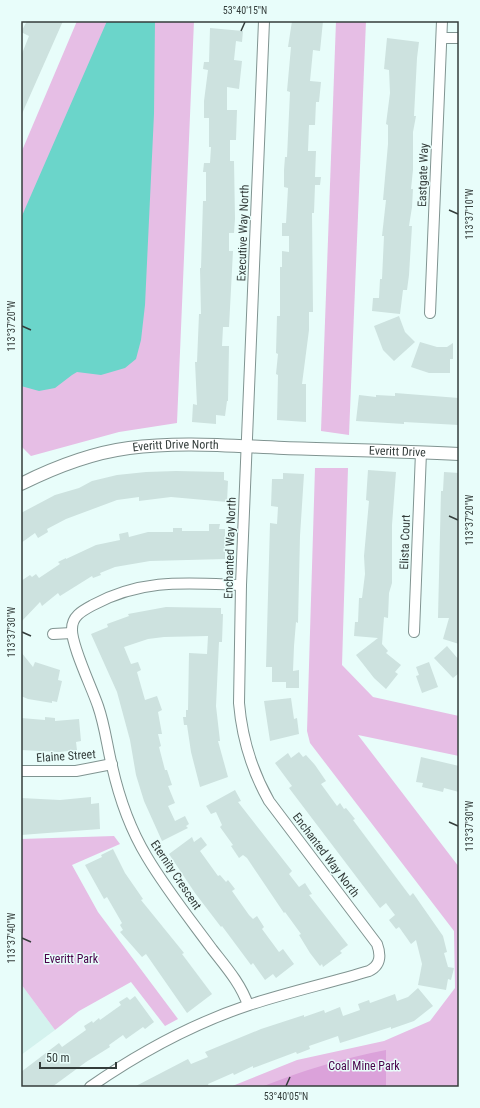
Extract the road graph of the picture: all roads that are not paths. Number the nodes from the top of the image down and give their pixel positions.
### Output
1 (264, 21) edge
2 (442, 21) edge
3 (442, 38) junction
4 (459, 38) edge
5 (430, 314) dead end
6 (248, 447) junction
7 (336, 450) joint
8 (421, 452) junction
9 (459, 454) edge
10 (21, 484) edge
11 (241, 585) junction
12 (414, 632) dead end
13 (72, 633) junction
14 (53, 634) dead end
15 (112, 764) junction
16 (21, 771) edge
17 (248, 1005) junction
18 (90, 1087) edge

1 - 6 street, Executive Way North
2 - 3 street, Eastgate Way
3 - 4 street
3 - 5 street, Eastgate Way
6 - 7 street, Everitt Drive North
6 - 10 street, Everitt Drive North
6 - 11 street, Enchanted Way North
7 - 8 street, Everitt Drive
8 - 9 street, Everitt Drive
8 - 12 street, Elista Court
11 - 13 street
11 - 17 street, Enchanted Way North
13 - 14 street
13 - 15 street, Eternity Crescent
15 - 16 street, Elaine Street
15 - 17 street, Eternity Crescent
17 - 18 street, Enchanted Way North

